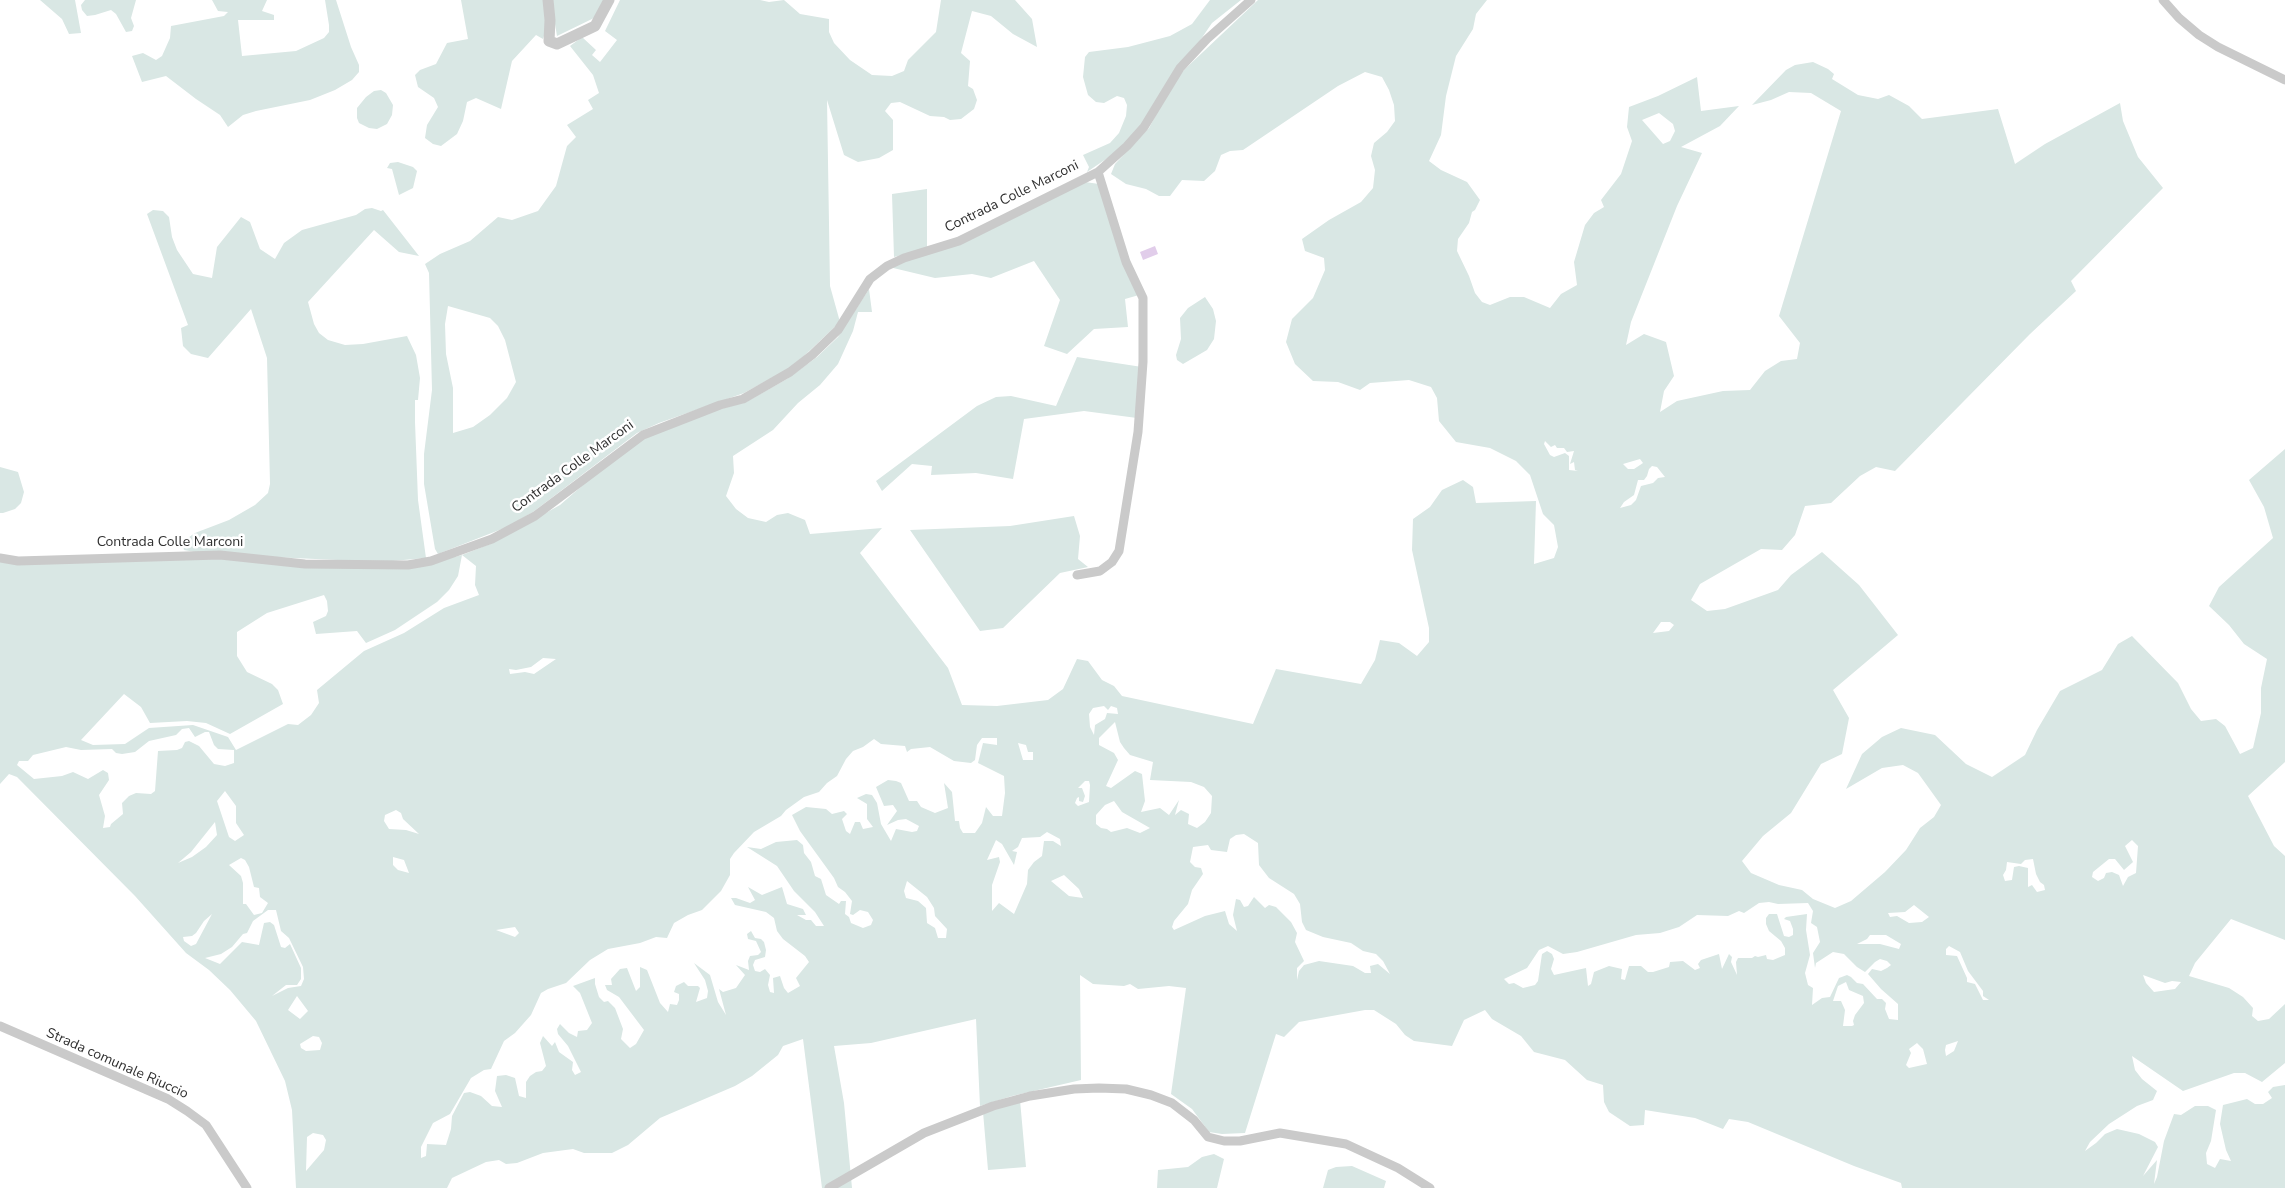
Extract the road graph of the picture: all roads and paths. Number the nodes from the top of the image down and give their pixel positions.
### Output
1 (548, 0) edge
2 (609, 0) edge
3 (1251, 0) edge
4 (2163, 0) edge
5 (2285, 80) edge
6 (1098, 172) junction
7 (0, 558) edge
8 (1077, 575) dead end
9 (0, 1026) edge
10 (247, 1188) edge
11 (829, 1188) edge
12 (1430, 1188) edge

1 - 2 street
3 - 6 street, Contrada Colle Marconi
4 - 5 street
6 - 7 street, Contrada Colle Marconi
6 - 8 street
9 - 10 street, Strada comunale Riuccio
11 - 12 street

